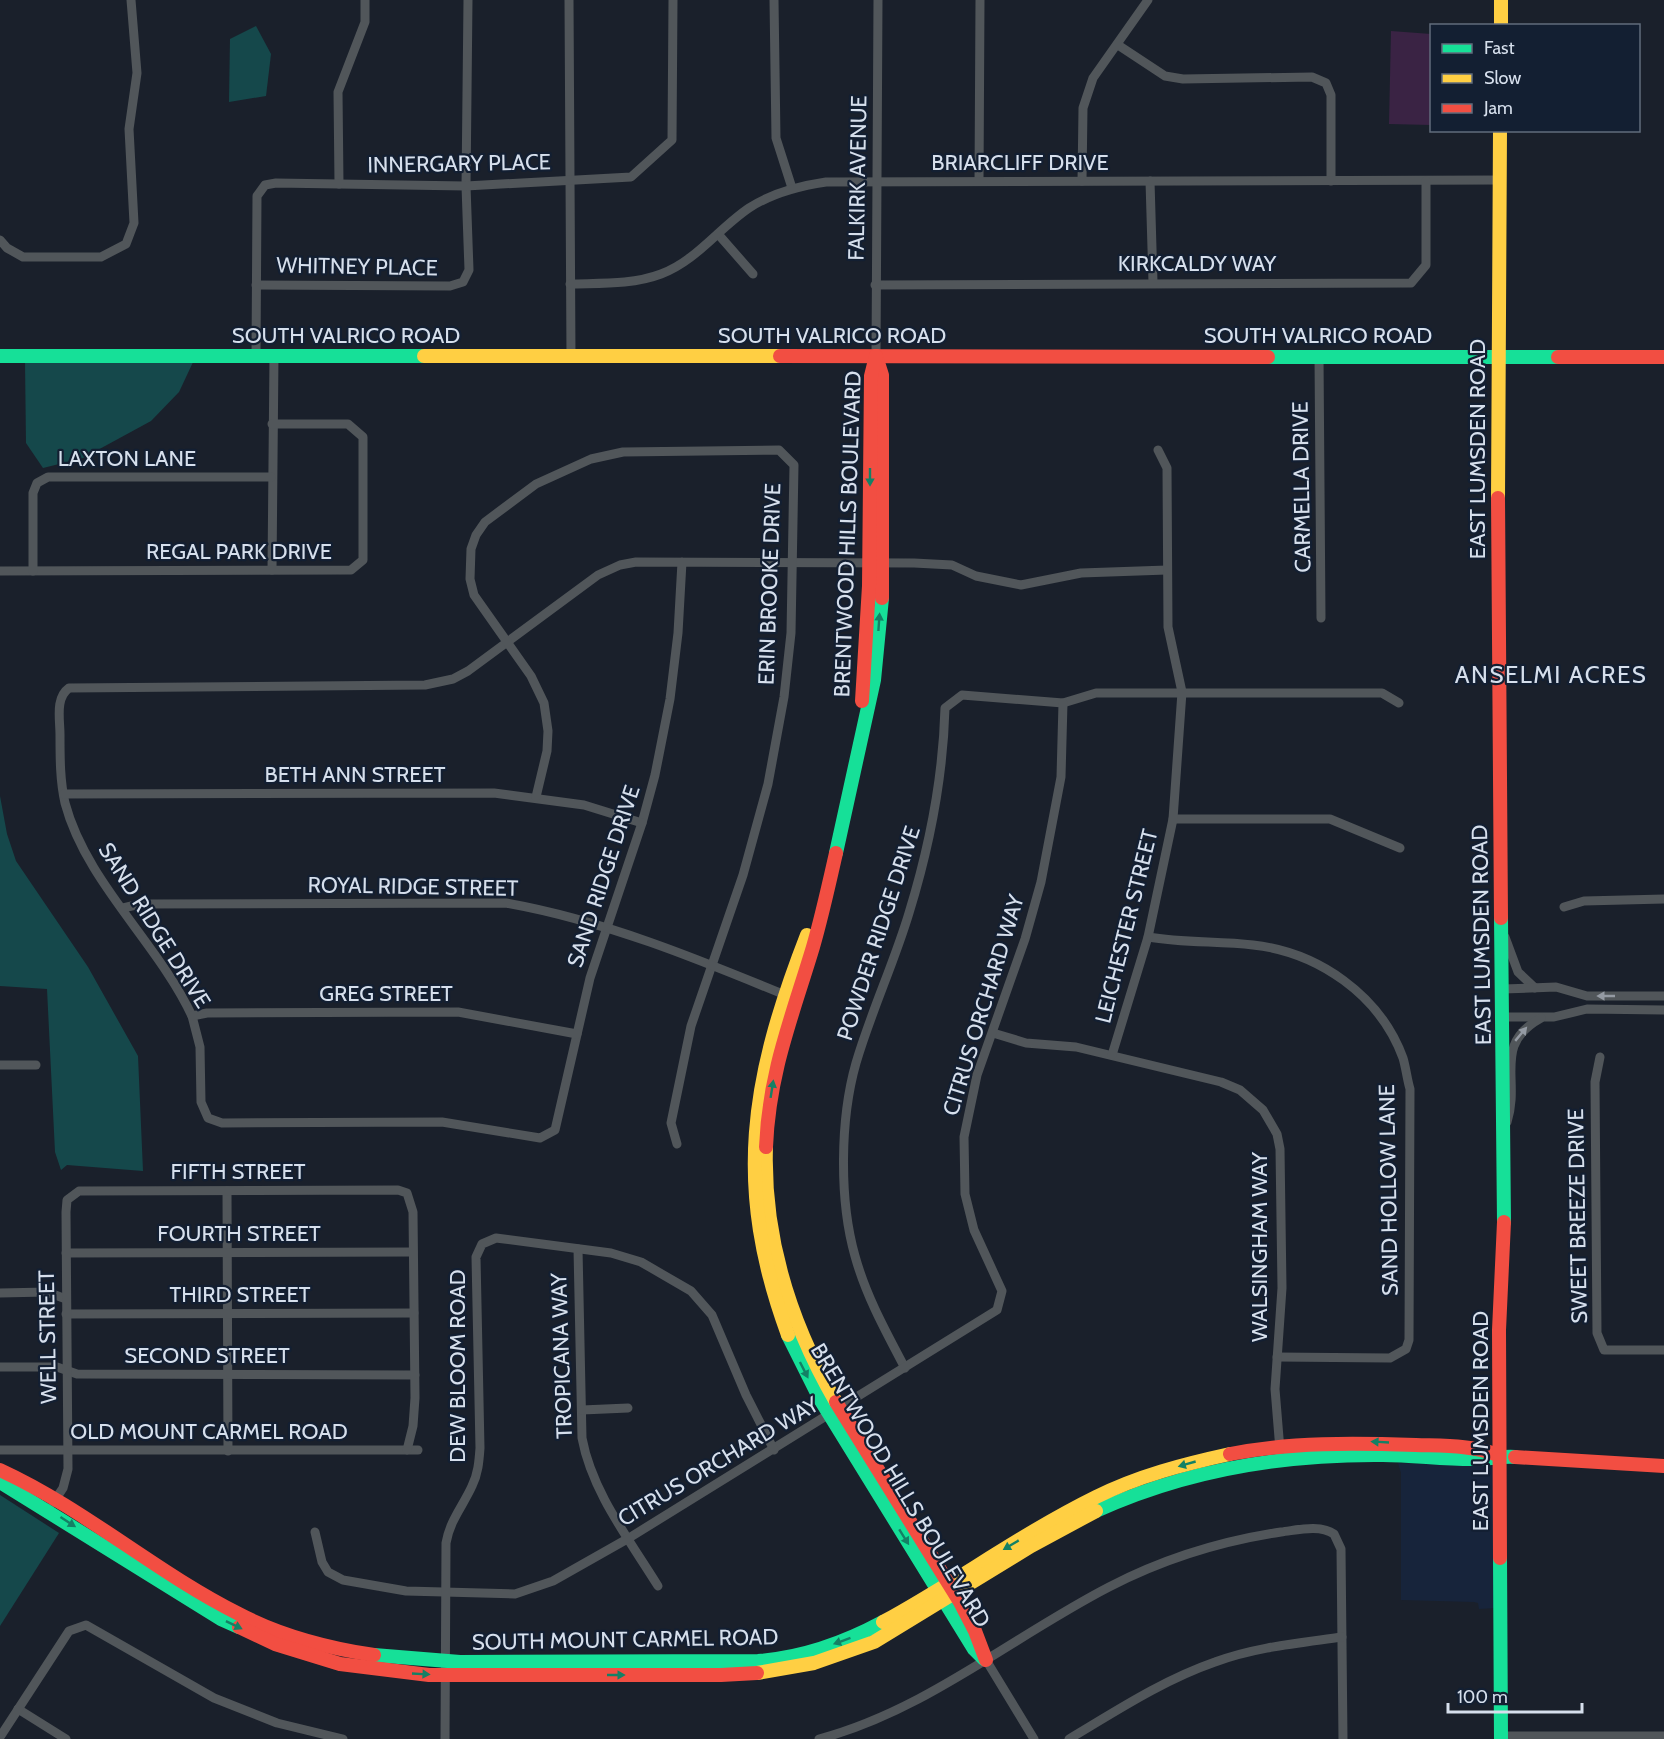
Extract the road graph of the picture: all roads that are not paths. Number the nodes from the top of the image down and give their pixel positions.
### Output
1 (131, 0) edge
2 (365, 0) edge
3 (468, 0) edge
4 (569, 0) edge
5 (673, 0) edge
6 (774, 0) edge
7 (878, 0) edge
8 (980, 0) edge
9 (1501, 0) edge
10 (1144, 1) edge
11 (1501, 24) edge
12 (1118, 45) junction
13 (1500, 132) edge
14 (1499, 180) junction
15 (569, 181) junction
16 (979, 181) junction
17 (1082, 181) junction
18 (1150, 181) junction
19 (1331, 181) junction
20 (876, 182) junction
21 (1426, 182) junction
22 (339, 184) junction
23 (466, 186) junction
24 (792, 188) junction
25 (718, 234) junction
26 (0, 240) edge
27 (753, 274) dead end
28 (1153, 282) junction
29 (570, 284) junction
30 (256, 285) junction
31 (875, 285) junction
32 (256, 355) junction
33 (274, 355) junction
34 (0, 356) edge
35 (570, 356) junction
36 (876, 356) junction
37 (1319, 356) junction
38 (1497, 356) junction
39 (1664, 357) edge
40 (272, 424) junction
41 (1158, 450) dead end
42 (271, 477) junction
43 (682, 562) junction
44 (792, 562) junction
45 (875, 563) junction
46 (272, 570) junction
47 (1167, 570) junction
48 (0, 571) edge
49 (33, 571) junction
50 (1321, 618) dead end
51 (507, 643) junction
52 (1182, 692) junction
53 (1064, 703) junction
54 (1399, 703) dead end
55 (64, 794) junction
56 (537, 797) junction
57 (1173, 819) junction
58 (642, 823) junction
59 (1400, 848) dead end
60 (1664, 899) edge
61 (1564, 907) dead end
62 (123, 908) junction
63 (607, 928) junction
64 (1502, 928) junction
65 (1148, 937) junction
66 (710, 965) junction
67 (1503, 988) junction
68 (1535, 988) junction
69 (789, 996) junction
70 (1664, 996) edge
71 (1664, 1010) edge
72 (192, 1016) junction
73 (1503, 1017) junction
74 (1544, 1017) junction
75 (993, 1033) junction
76 (577, 1034) junction
77 (1112, 1055) junction
78 (1600, 1057) dead end
79 (0, 1065) edge
80 (36, 1065) dead end
81 (1504, 1130) junction
82 (677, 1144) dead end
83 (227, 1191) junction
84 (70, 1196) joint
85 (578, 1249) junction
86 (66, 1252) junction
87 (228, 1252) junction
88 (413, 1252) junction
89 (0, 1293) edge
90 (66, 1299) junction
91 (228, 1313) junction
92 (414, 1313) junction
93 (66, 1314) junction
94 (1664, 1350) edge
95 (1277, 1357) junction
96 (0, 1367) edge
97 (905, 1368) junction
98 (68, 1372) junction
99 (228, 1375) junction
100 (415, 1375) junction
101 (628, 1408) dead end
102 (582, 1410) junction
103 (835, 1412) junction
104 (0, 1450) edge
105 (69, 1450) junction
106 (407, 1450) junction
107 (418, 1450) dead end
108 (774, 1450) junction
109 (228, 1451) junction
110 (1281, 1452) junction
111 (1500, 1456) junction
112 (1664, 1466) edge
113 (0, 1470) edge
114 (0, 1482) edge
115 (52, 1504) junction
116 (315, 1532) dead end
117 (629, 1538) junction
118 (658, 1586) dead end
119 (945, 1592) junction
120 (445, 1593) junction
121 (1342, 1637) junction
122 (986, 1660) junction
123 (445, 1669) junction
124 (18, 1709) junction
125 (1664, 1736) edge
126 (0, 1737) edge
127 (1501, 1737) edge
128 (66, 1739) edge
129 (343, 1739) edge
130 (445, 1739) edge
131 (819, 1739) edge
132 (1034, 1739) edge
133 (1069, 1739) edge
134 (1343, 1739) edge

1 - 26 street
2 - 22 street
3 - 23 street, WHITNEY PLACE
4 - 15 street
5 - 15 street, INNERGARY PLACE
6 - 24 street
7 - 20 street, FALKIRK AVENUE
8 - 16 street
9 - 11 street
10 - 12 street
12 - 17 street
12 - 19 street
13 - 14 street, EAST LUMSDEN ROAD
14 - 21 street, BRIARCLIFF DRIVE
14 - 38 street, EAST LUMSDEN ROAD
15 - 23 street, INNERGARY PLACE
15 - 29 street
16 - 17 street, BRIARCLIFF DRIVE
16 - 20 street, BRIARCLIFF DRIVE
17 - 18 street, BRIARCLIFF DRIVE
18 - 19 street, BRIARCLIFF DRIVE
18 - 28 street
19 - 21 street, BRIARCLIFF DRIVE
20 - 24 street, BRIARCLIFF DRIVE
20 - 31 street, FALKIRK AVENUE
21 - 28 street, KIRKCALDY WAY
22 - 23 street, INNERGARY PLACE
22 - 30 street, INNERGARY PLACE
23 - 30 street, WHITNEY PLACE
24 - 25 street, BRIARCLIFF DRIVE
25 - 27 street
25 - 29 street, BRIARCLIFF DRIVE
28 - 31 street, KIRKCALDY WAY
29 - 35 street
30 - 32 street, INNERGARY PLACE
31 - 36 street, FALKIRK AVENUE
32 - 33 street, SOUTH VALRICO ROAD
32 - 34 street, SOUTH VALRICO ROAD
33 - 35 street, SOUTH VALRICO ROAD
33 - 40 street
35 - 36 street, SOUTH VALRICO ROAD
36 - 37 street, SOUTH VALRICO ROAD
36 - 45 street, BRENTWOOD HILLS BOULEVARD
37 - 38 street, SOUTH VALRICO ROAD
37 - 50 street, CARMELLA DRIVE
38 - 39 street, SOUTH VALRICO ROAD
38 - 64 street, EAST LUMSDEN ROAD
40 - 42 street
40 - 46 street, REGAL PARK DRIVE
41 - 47 street, LEICHESTER STREET
42 - 46 street
42 - 49 street, LAXTON LANE
43 - 44 street, SAND RIDGE DRIVE
43 - 51 street, SAND RIDGE DRIVE
43 - 58 street, SAND RIDGE DRIVE
44 - 45 street, SAND RIDGE DRIVE
44 - 51 street, ERIN BROOKE DRIVE
44 - 66 street, ERIN BROOKE DRIVE
45 - 47 street, SAND RIDGE DRIVE
45 - 69 street, BRENTWOOD HILLS BOULEVARD
46 - 49 street, REGAL PARK DRIVE
47 - 52 street, LEICHESTER STREET
48 - 49 street, REGAL PARK DRIVE
51 - 55 street, SAND RIDGE DRIVE
51 - 56 street, ERIN BROOKE DRIVE
52 - 53 street, POWDER RIDGE DRIVE
52 - 54 street, POWDER RIDGE DRIVE
52 - 57 street, LEICHESTER STREET
53 - 75 street, CITRUS ORCHARD WAY
53 - 97 street, POWDER RIDGE DRIVE
55 - 56 street, BETH ANN STREET
55 - 62 street, SAND RIDGE DRIVE
56 - 58 street, BETH ANN STREET
57 - 59 street
57 - 65 street, LEICHESTER STREET
58 - 63 street, SAND RIDGE DRIVE
60 - 61 street
62 - 63 street, ROYAL RIDGE STREET
62 - 72 street, SAND RIDGE DRIVE
63 - 66 street, ROYAL RIDGE STREET
63 - 76 street, SAND RIDGE DRIVE
64 - 67 street, EAST LUMSDEN ROAD
64 - 68 street
65 - 77 street, LEICHESTER STREET
65 - 95 street, SAND HOLLOW LANE
66 - 69 street, ROYAL RIDGE STREET
66 - 82 street, ERIN BROOKE DRIVE
67 - 68 street
67 - 73 street, EAST LUMSDEN ROAD
70 -> 68 street
69 - 103 street, BRENTWOOD HILLS BOULEVARD
71 - 74 street
72 - 76 street, GREG STREET
72 - 76 street, SAND RIDGE DRIVE
73 - 74 street
73 - 81 street, EAST LUMSDEN ROAD
81 -> 74 street
75 - 77 street, WALSINGHAM WAY
75 - 97 street, CITRUS ORCHARD WAY
77 - 95 street, WALSINGHAM WAY
78 - 94 street, SWEET BREEZE DRIVE
79 - 80 street
81 - 111 street, EAST LUMSDEN ROAD
83 - 84 street, FIFTH STREET
83 - 87 street
83 - 88 street, FIFTH STREET
84 - 86 street, WELL STREET
85 - 102 street, TROPICANA WAY
85 - 108 street, DEW BLOOM ROAD
85 - 120 street, DEW BLOOM ROAD
86 - 87 street, FOURTH STREET
86 - 90 street, WELL STREET
87 - 88 street, FOURTH STREET
87 - 91 street
88 - 92 street
89 - 90 street
90 - 93 street, WELL STREET
91 - 92 street, THIRD STREET
91 - 93 street, THIRD STREET
91 - 99 street
92 - 100 street
93 - 98 street, WELL STREET
95 - 110 street, WALSINGHAM WAY
96 - 98 street, SECOND STREET
97 - 103 street, CITRUS ORCHARD WAY
98 - 99 street, SECOND STREET
98 - 105 street, WELL STREET
99 - 100 street, SECOND STREET
99 - 109 street
100 - 106 street
101 - 102 street
102 - 117 street, TROPICANA WAY
103 - 108 street, CITRUS ORCHARD WAY
103 - 119 street, BRENTWOOD HILLS BOULEVARD
104 - 105 street, OLD MOUNT CARMEL ROAD
105 - 109 street, OLD MOUNT CARMEL ROAD
105 - 115 street, WELL STREET
106 - 107 street, OLD MOUNT CARMEL ROAD
106 - 109 street, OLD MOUNT CARMEL ROAD
108 - 117 street, CITRUS ORCHARD WAY
110 - 111 street, SOUTH MOUNT CARMEL ROAD
110 - 119 street, SOUTH MOUNT CARMEL ROAD
111 - 112 street, SOUTH MOUNT CARMEL ROAD
111 - 127 street, EAST LUMSDEN ROAD
113 - 115 street, SOUTH MOUNT CARMEL ROAD
114 - 115 street, SOUTH MOUNT CARMEL ROAD
115 - 123 street, SOUTH MOUNT CARMEL ROAD
116 - 120 street, CITRUS ORCHARD WAY
117 - 118 street, TROPICANA WAY
117 - 120 street, CITRUS ORCHARD WAY
119 - 122 street, BRENTWOOD HILLS BOULEVARD
119 - 123 street, SOUTH MOUNT CARMEL ROAD
120 - 123 street, DEW BLOOM ROAD
121 - 122 street
121 - 133 street
121 - 134 street
122 - 131 street
122 - 132 street, BRENTWOOD HILLS BOULEVARD
123 - 130 street, DEW BLOOM ROAD
124 - 126 street
124 - 128 street
124 - 129 street
125 - 127 street

